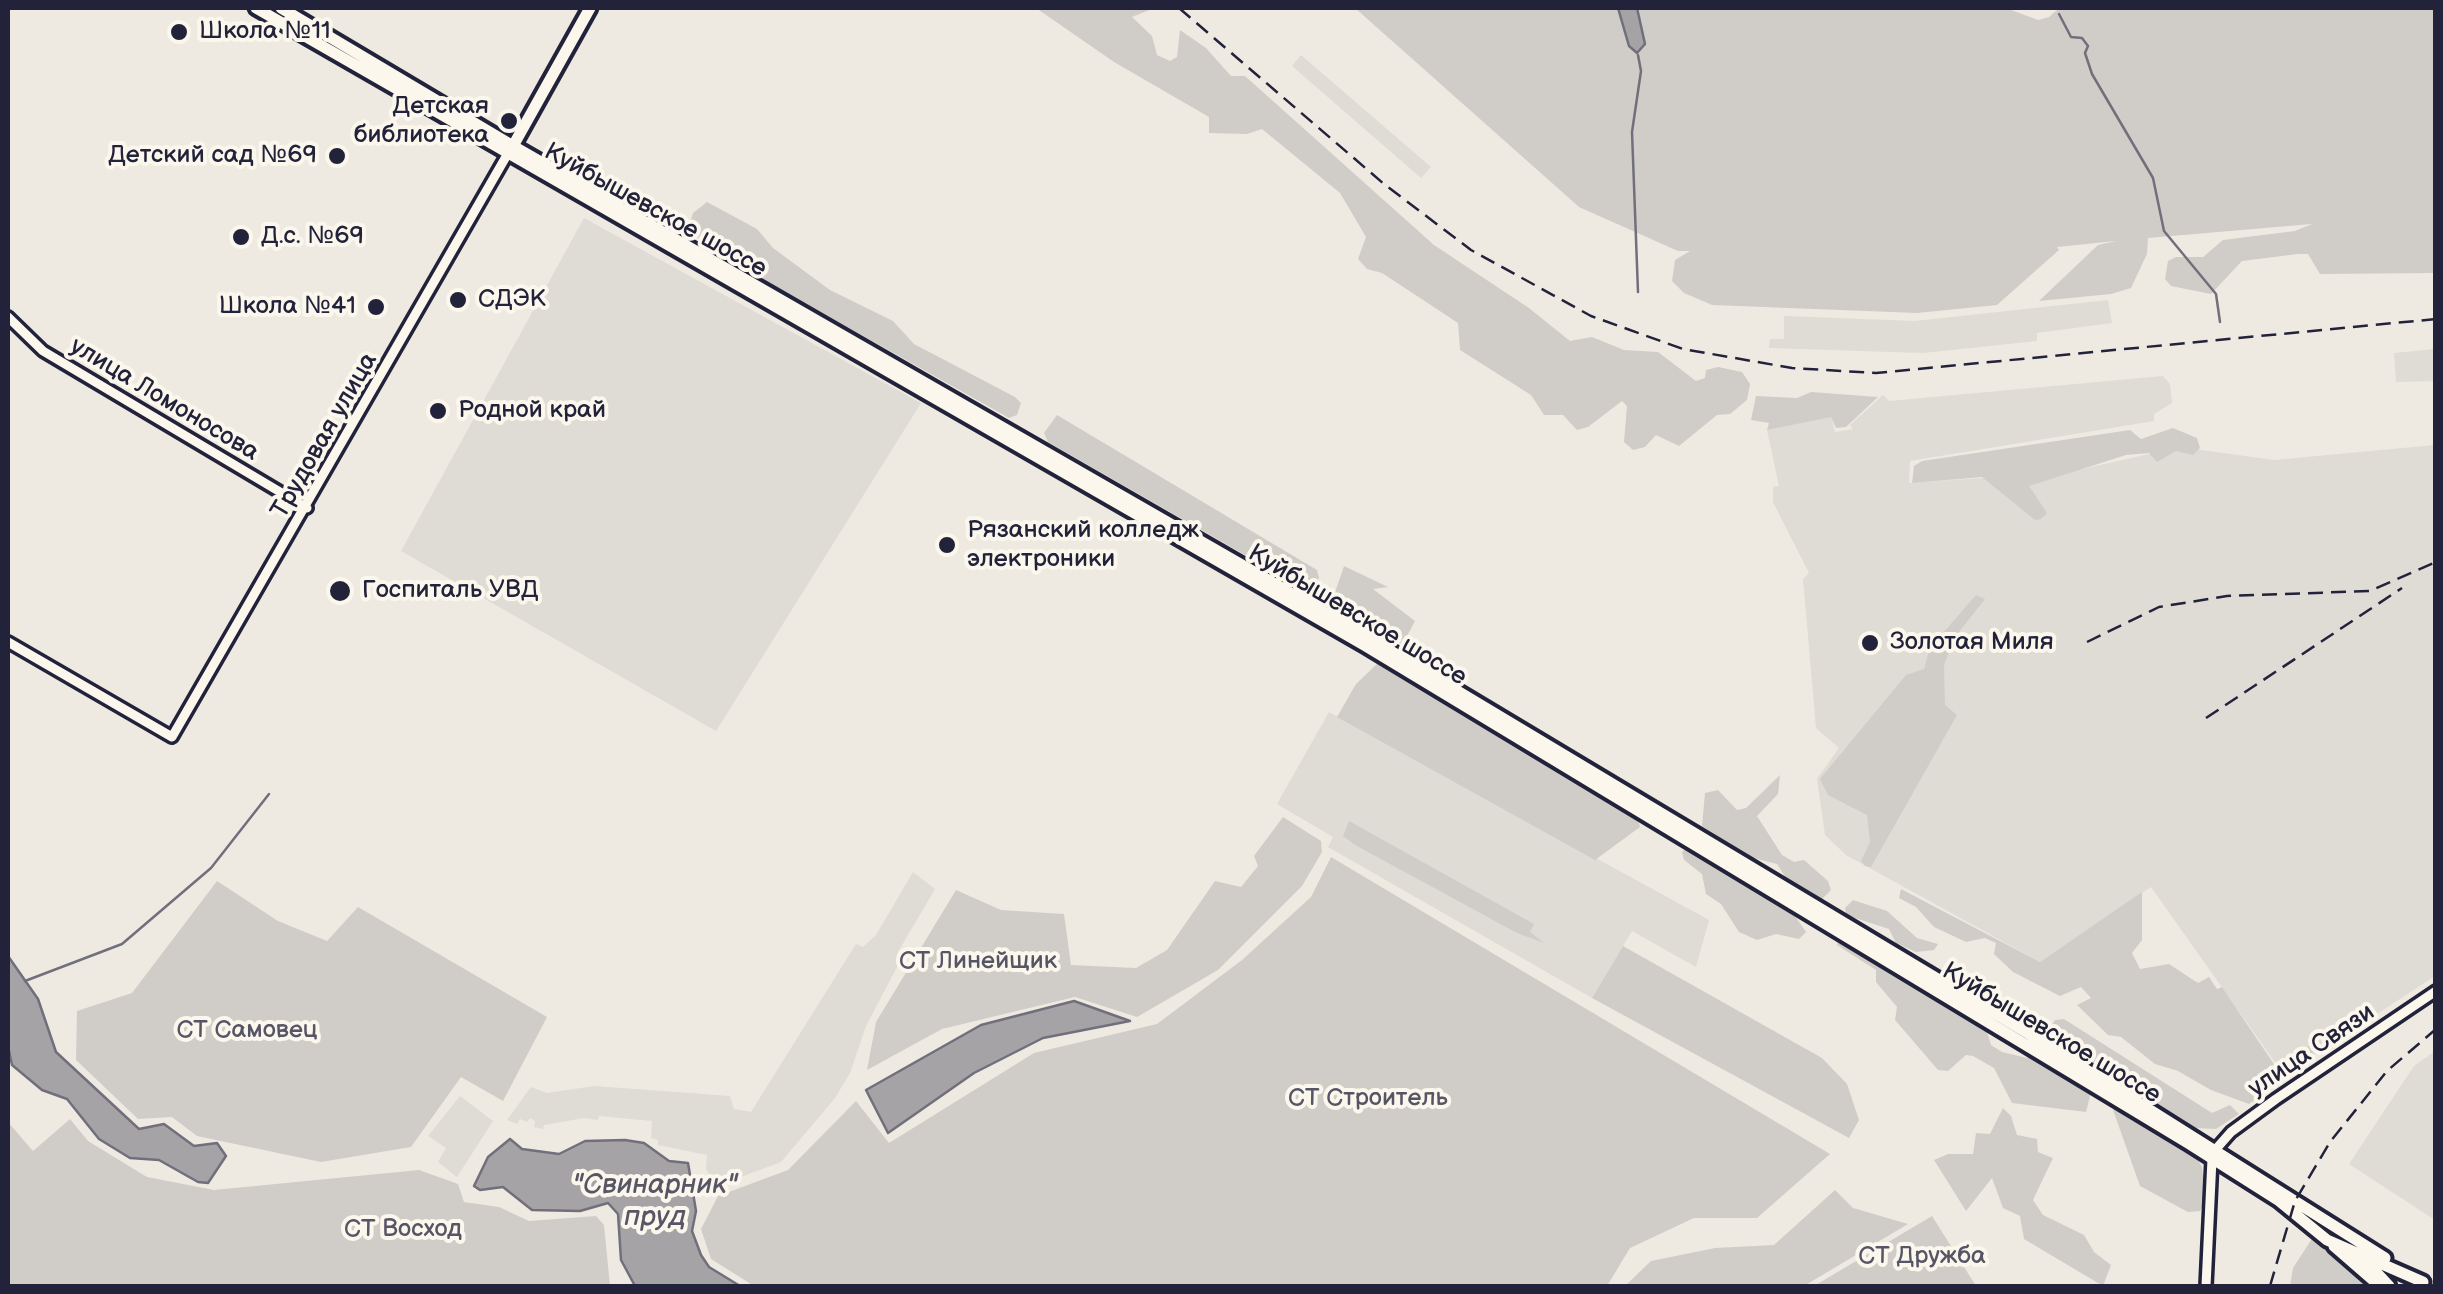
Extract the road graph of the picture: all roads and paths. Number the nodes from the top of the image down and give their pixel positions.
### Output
1 (256, 8) edge
2 (281, 8) edge
3 (590, 8) edge
4 (511, 150) junction
5 (8, 317) edge
6 (307, 508) junction
7 (8, 642) edge
8 (2436, 991) edge
9 (2214, 1154) junction
10 (2334, 1228) junction
11 (2327, 1240) junction
12 (2358, 1253) junction
13 (2427, 1284) edge
14 (2206, 1286) edge
15 (2380, 1286) edge
16 (2389, 1286) edge

1 - 4 main road, Куйбышевское шоссе
2 - 4 main road, Куйбышевское шоссе
3 - 4 main road
4 - 6 street, Трудовая улица
4 - 9 main road, Куйбышевское шоссе
5 - 6 street, улица Ломоносова
6 - 7 street, Трудовая улица
8 - 9 street, улица Связи
9 - 10 main road, Куйбышевское шоссе
9 - 11 main road, Куйбышевское шоссе
9 - 14 street
10 - 12 main road
10 - 13 main road, Куйбышевское шоссе
11 - 12 main road, Куйбышевское шоссе
11 - 15 main road
12 - 13 main road, Куйбышевское шоссе
12 - 16 main road

